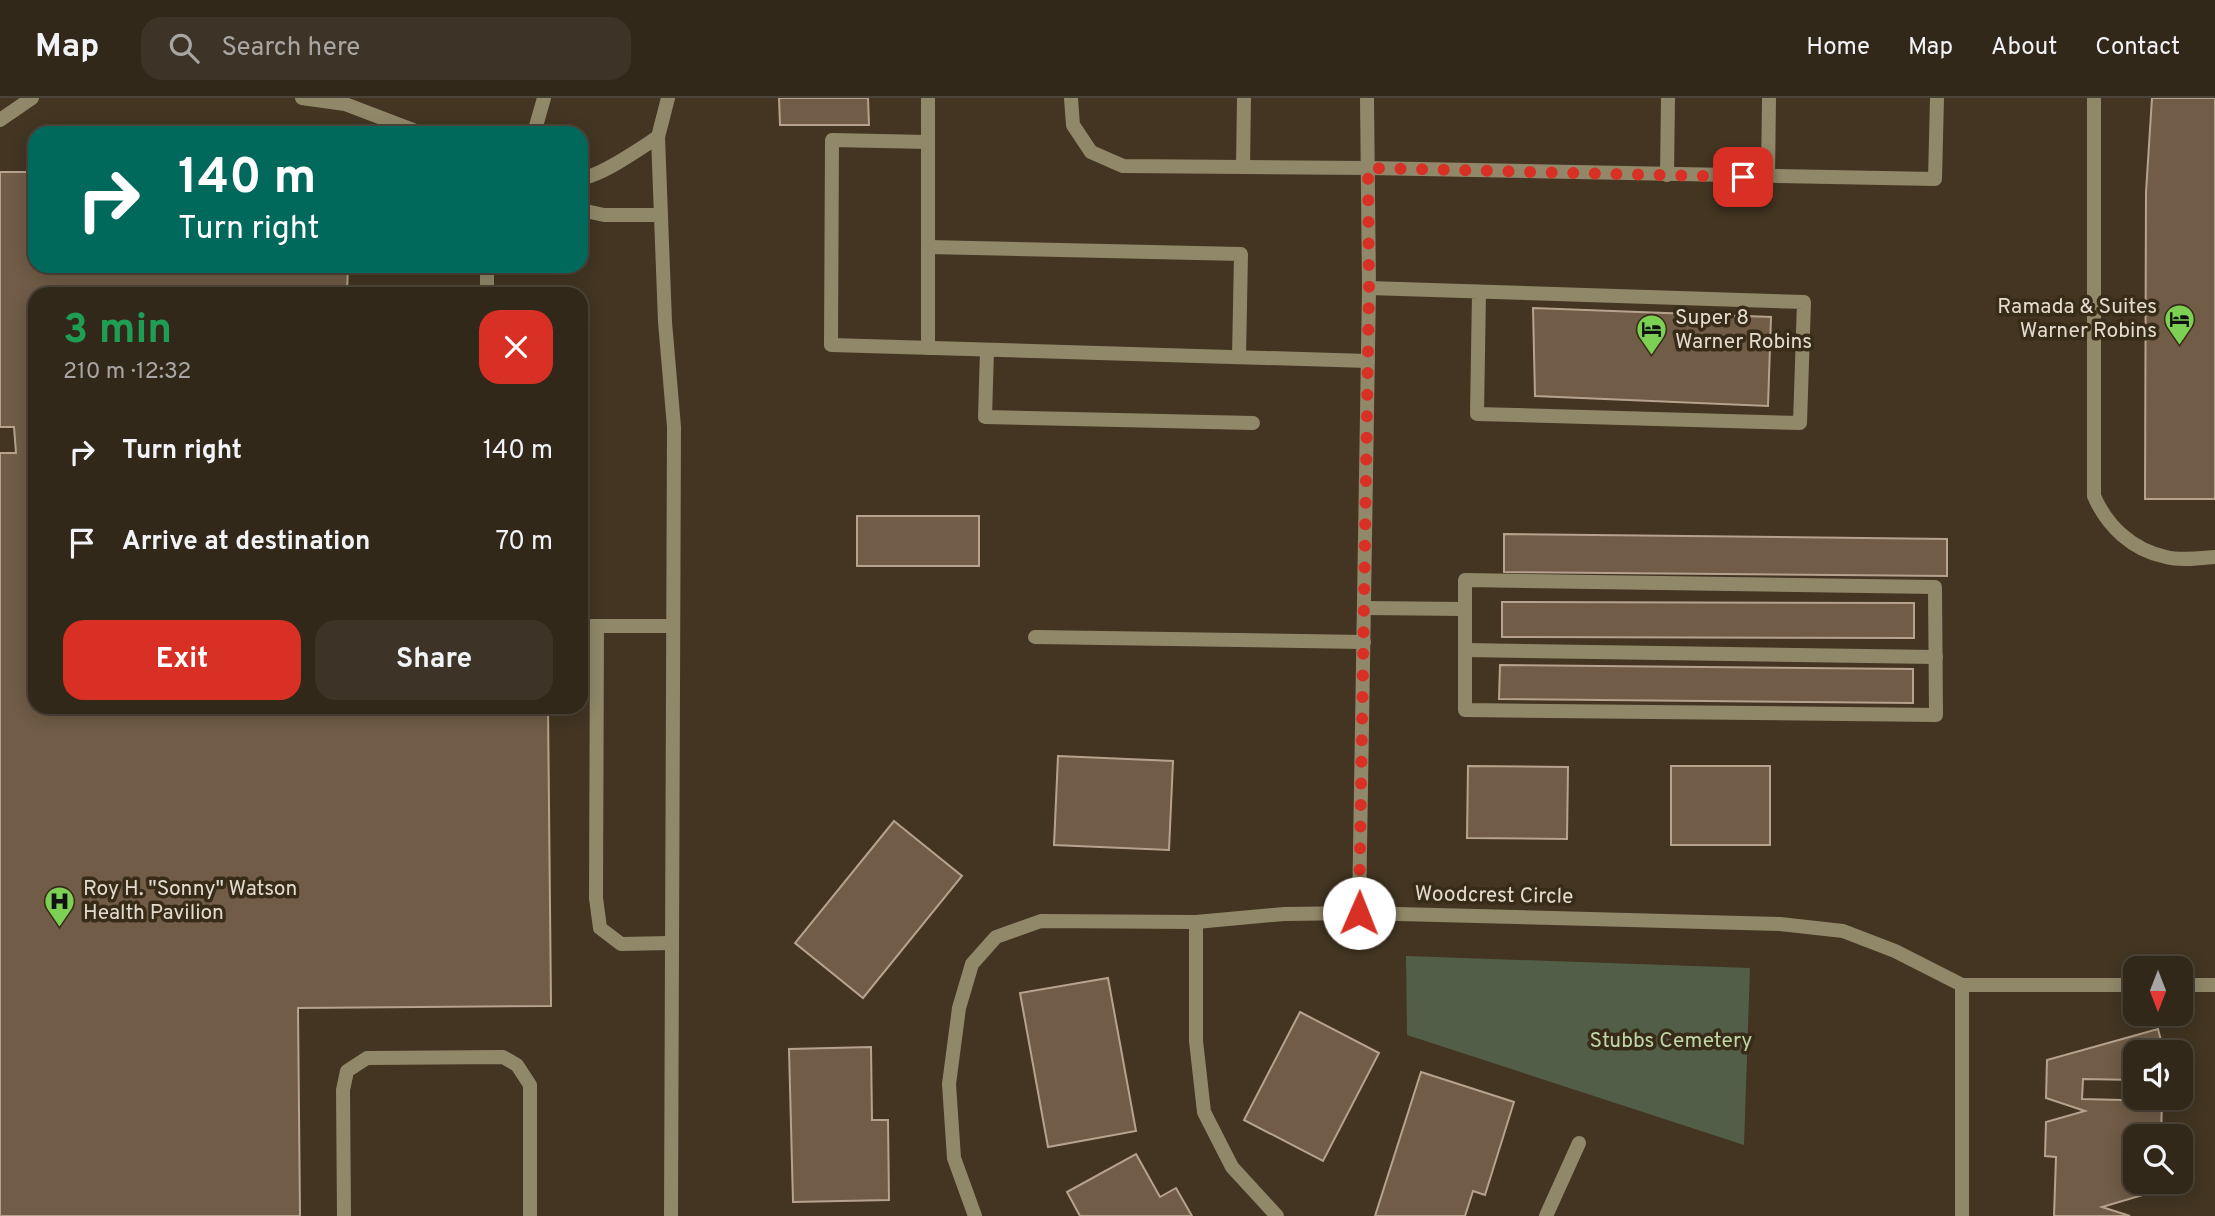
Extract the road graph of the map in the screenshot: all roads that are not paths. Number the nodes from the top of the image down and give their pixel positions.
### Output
1 (32, 98) edge
2 (302, 98) edge
3 (544, 98) edge
4 (668, 98) edge
5 (928, 98) edge
6 (1071, 98) edge
7 (1244, 98) edge
8 (1367, 98) edge
9 (1668, 98) edge
10 (1769, 98) edge
11 (1937, 98) edge
12 (2094, 98) edge
13 (0, 120) edge
14 (396, 126) edge
15 (536, 126) edge
16 (658, 137) junction
17 (928, 142) junction
18 (1243, 167) junction
19 (1368, 168) junction
20 (1667, 175) junction
21 (1768, 177) junction
22 (588, 178) edge
23 (588, 212) edge
24 (661, 215) junction
25 (928, 247) junction
26 (1369, 288) junction
27 (1479, 292) junction
28 (928, 348) junction
29 (987, 350) junction
30 (1239, 357) junction
31 (1368, 361) junction
32 (1253, 423) dead end
33 (2215, 557) edge
34 (1364, 608) junction
35 (1465, 609) junction
36 (588, 626) edge
37 (597, 626) junction
38 (673, 626) junction
39 (1035, 637) dead end
40 (1364, 642) junction
41 (1465, 650) junction
42 (1936, 657) junction
43 (1359, 913) junction
44 (1196, 922) junction
45 (671, 943) junction
46 (1962, 985) junction
47 (2123, 985) edge
48 (2193, 985) edge
49 (2215, 985) edge
50 (1579, 1143) dead end
51 (344, 1216) edge
52 (530, 1216) edge
53 (671, 1216) edge
54 (975, 1216) edge
55 (1278, 1216) edge
56 (1546, 1216) edge
57 (1962, 1216) edge

1 - 13 street
2 - 14 street
3 - 15 street
4 - 16 street
5 - 17 street
6 - 18 street
7 - 18 street
8 - 19 street
9 - 20 street
10 - 21 street
11 - 21 street
12 - 33 street
16 - 22 street
16 - 24 street
17 - 25 street
17 - 28 street
18 - 19 street
19 - 20 street
19 - 26 street
20 - 21 street
23 - 24 street
24 - 38 street
25 - 28 street
25 - 30 street
26 - 27 street
26 - 31 street
27 - 27 street
28 - 29 street
29 - 30 street
29 - 32 street
30 - 31 street
31 - 34 street
34 - 35 street
34 - 40 street
35 - 41 street
35 - 42 street
36 - 37 street
37 - 38 street
37 - 45 street
38 - 45 street
39 - 40 street
40 - 43 street
41 - 42 street
41 - 42 street
43 - 44 street, Woodcrest Circle
43 - 46 street, Woodcrest Circle
44 - 54 street, Woodcrest Circle
44 - 55 street
45 - 53 street
46 - 47 street
46 - 57 street
48 - 49 street
50 - 56 street
51 - 52 street

